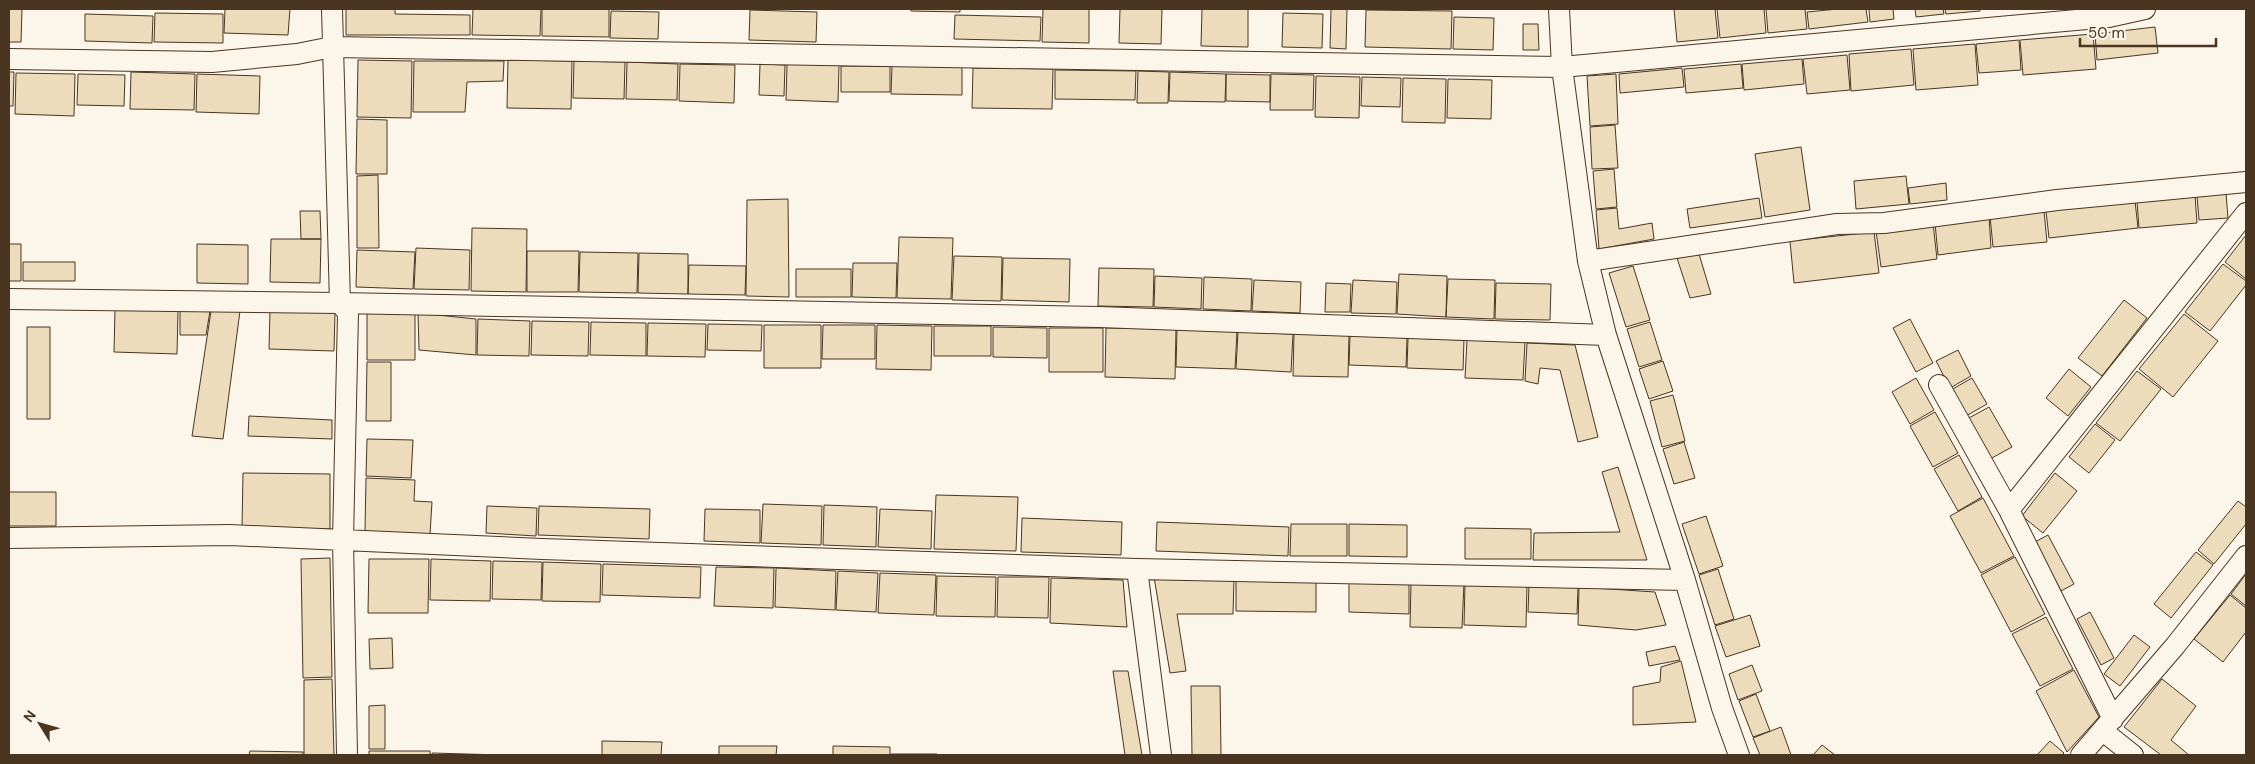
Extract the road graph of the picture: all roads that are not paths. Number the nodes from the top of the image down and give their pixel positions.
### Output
1 (332, 9) edge
2 (1560, 9) edge
3 (2145, 9) edge
4 (332, 47) junction
5 (9, 59) edge
6 (1562, 67) junction
7 (2246, 182) edge
8 (2246, 213) edge
9 (1588, 261) junction
10 (9, 299) edge
11 (340, 303) junction
12 (1606, 335) junction
13 (1939, 385) dead end
14 (2009, 510) junction
15 (9, 538) edge
16 (343, 540) junction
17 (2246, 556) edge
18 (1137, 569) junction
19 (1685, 580) junction
20 (2108, 725) junction
21 (347, 755) edge
22 (1161, 755) edge
23 (1739, 755) edge
24 (2081, 755) edge
25 (2133, 755) edge

1 - 4 street
2 - 6 street
3 - 6 street
4 - 5 street
4 - 6 street
4 - 11 street
6 - 9 street
7 - 9 street
8 - 14 street
9 - 12 street
10 - 11 street
11 - 12 street
11 - 16 street
12 - 19 street
13 - 14 street
14 - 20 street
15 - 16 street
16 - 18 street
16 - 21 street
17 - 20 street
18 - 19 street
18 - 22 street
19 - 23 street
20 - 24 street
20 - 25 street

